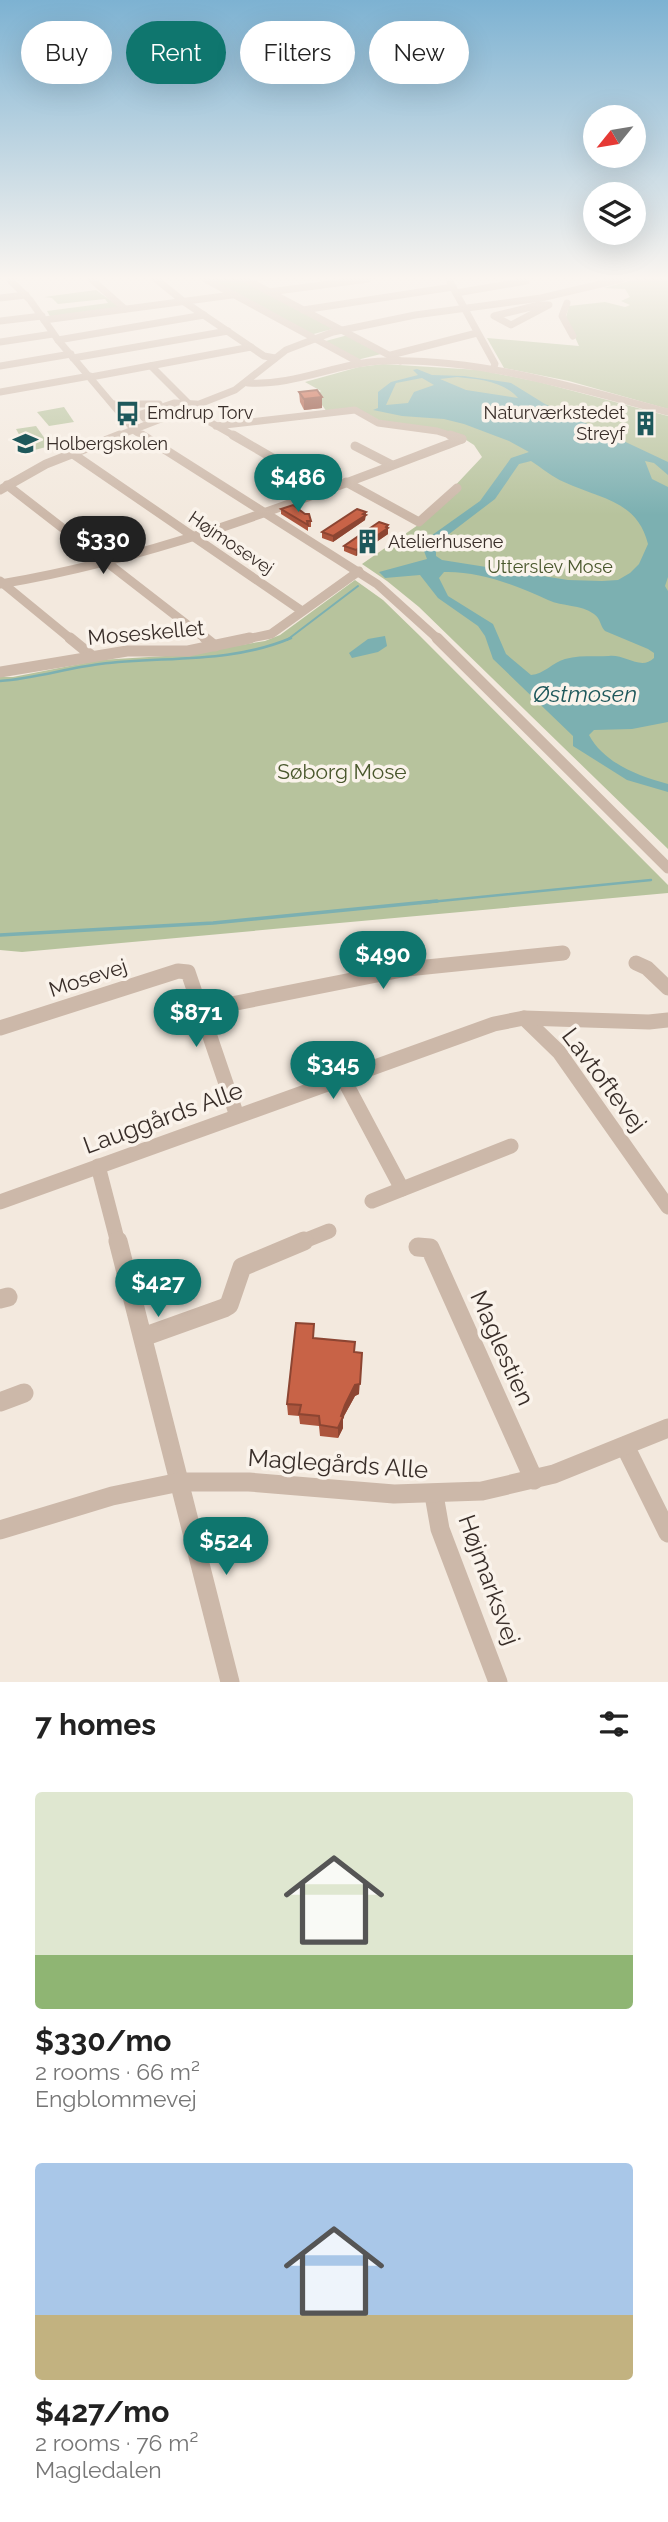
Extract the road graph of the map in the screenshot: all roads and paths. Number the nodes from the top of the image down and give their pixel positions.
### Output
1 (61, 357) edge
2 (73, 357) edge
3 (195, 357) edge
4 (349, 357) edge
5 (395, 357) edge
6 (491, 357) edge
7 (275, 358) edge
8 (401, 361) junction
9 (360, 363) junction
10 (0, 366) edge
11 (150, 366) junction
12 (493, 370) junction
13 (90, 376) junction
14 (248, 383) junction
15 (0, 392) edge
16 (114, 404) junction
17 (174, 404) junction
18 (188, 406) junction
19 (668, 412) edge
20 (148, 421) junction
21 (216, 426) junction
22 (135, 430) junction
23 (355, 446) dead end
24 (73, 454) junction
25 (392, 465) junction
26 (345, 482) junction
27 (4, 488) edge
28 (457, 488) dead end
29 (326, 489) junction
30 (264, 512) junction
31 (195, 538) junction
32 (109, 562) junction
33 (359, 571) junction
34 (1, 582) edge
35 (302, 611) junction
36 (215, 646) junction
37 (92, 656) junction
38 (0, 672) edge
39 (668, 868) edge
40 (563, 953) dead end
41 (636, 963) dead end
42 (668, 988) edge
43 (201, 1010) junction
44 (524, 1018) junction
45 (668, 1020) edge
46 (0, 1028) edge
47 (344, 1078) junction
48 (237, 1116) junction
49 (511, 1146) dead end
50 (98, 1166) junction
51 (402, 1189) junction
52 (372, 1201) dead end
53 (0, 1202) edge
54 (668, 1207) edge
55 (329, 1231) dead end
56 (418, 1247) dead end
57 (143, 1337) junction
58 (23, 1393) dead end
59 (0, 1402) edge
60 (668, 1427) edge
61 (625, 1446) junction
62 (534, 1480) junction
63 (181, 1482) junction
64 (434, 1495) junction
65 (0, 1530) edge
66 (668, 1533) edge
67 (230, 1682) edge
68 (498, 1682) edge

1 - 10 street
2 - 13 street
3 - 11 street
4 - 9 street
5 - 8 street
6 - 12 street
7 - 14 street
8 - 9 street
8 - 12 street
9 - 14 street
11 - 13 street
11 - 18 street
12 - 19 street
13 - 15 street
13 - 16 street
14 - 18 street
16 - 17 street
16 - 22 street
17 - 18 street
17 - 20 street
18 - 20 street
18 - 21 street
20 - 22 street
21 - 25 street
21 - 29 street
22 - 24 street
22 - 30 street
23 - 25 street
24 - 27 street
24 - 31 street, Højmosevej
25 - 26 street
26 - 28 street
26 - 29 street
27 - 32 street
29 - 30 street
30 - 31 street
30 - 33 street
31 - 32 street
31 - 35 street, Højmosevej
32 - 34 street
32 - 36 street
33 - 35 street, Moseskellet
33 - 39 street
34 - 37 street
35 - 36 street, Moseskellet
36 - 37 street, Moseskellet
37 - 38 street, Moseskellet
40 - 43 street
41 - 42 street
43 - 46 street, Mosevej
43 - 48 street
44 - 45 street, Lauggårds Alle
44 - 47 street, Lauggårds Alle
44 - 54 street, Lavtoftevej
47 - 48 street, Lauggårds Alle
47 - 51 street
48 - 50 street, Lauggårds Alle
49 - 51 street
50 - 53 street, Lauggårds Alle
50 - 57 street
51 - 52 street
55 - 57 street
56 - 62 street, Maglestien
57 - 63 street
58 - 59 street
60 - 61 street, Maglegårds Alle
61 - 62 street, Maglegårds Alle
61 - 66 street
62 - 64 street, Maglegårds Alle
63 - 64 street, Maglegårds Alle
63 - 65 street, Maglegårds Alle
63 - 67 street
64 - 68 street, Højmarksvej

